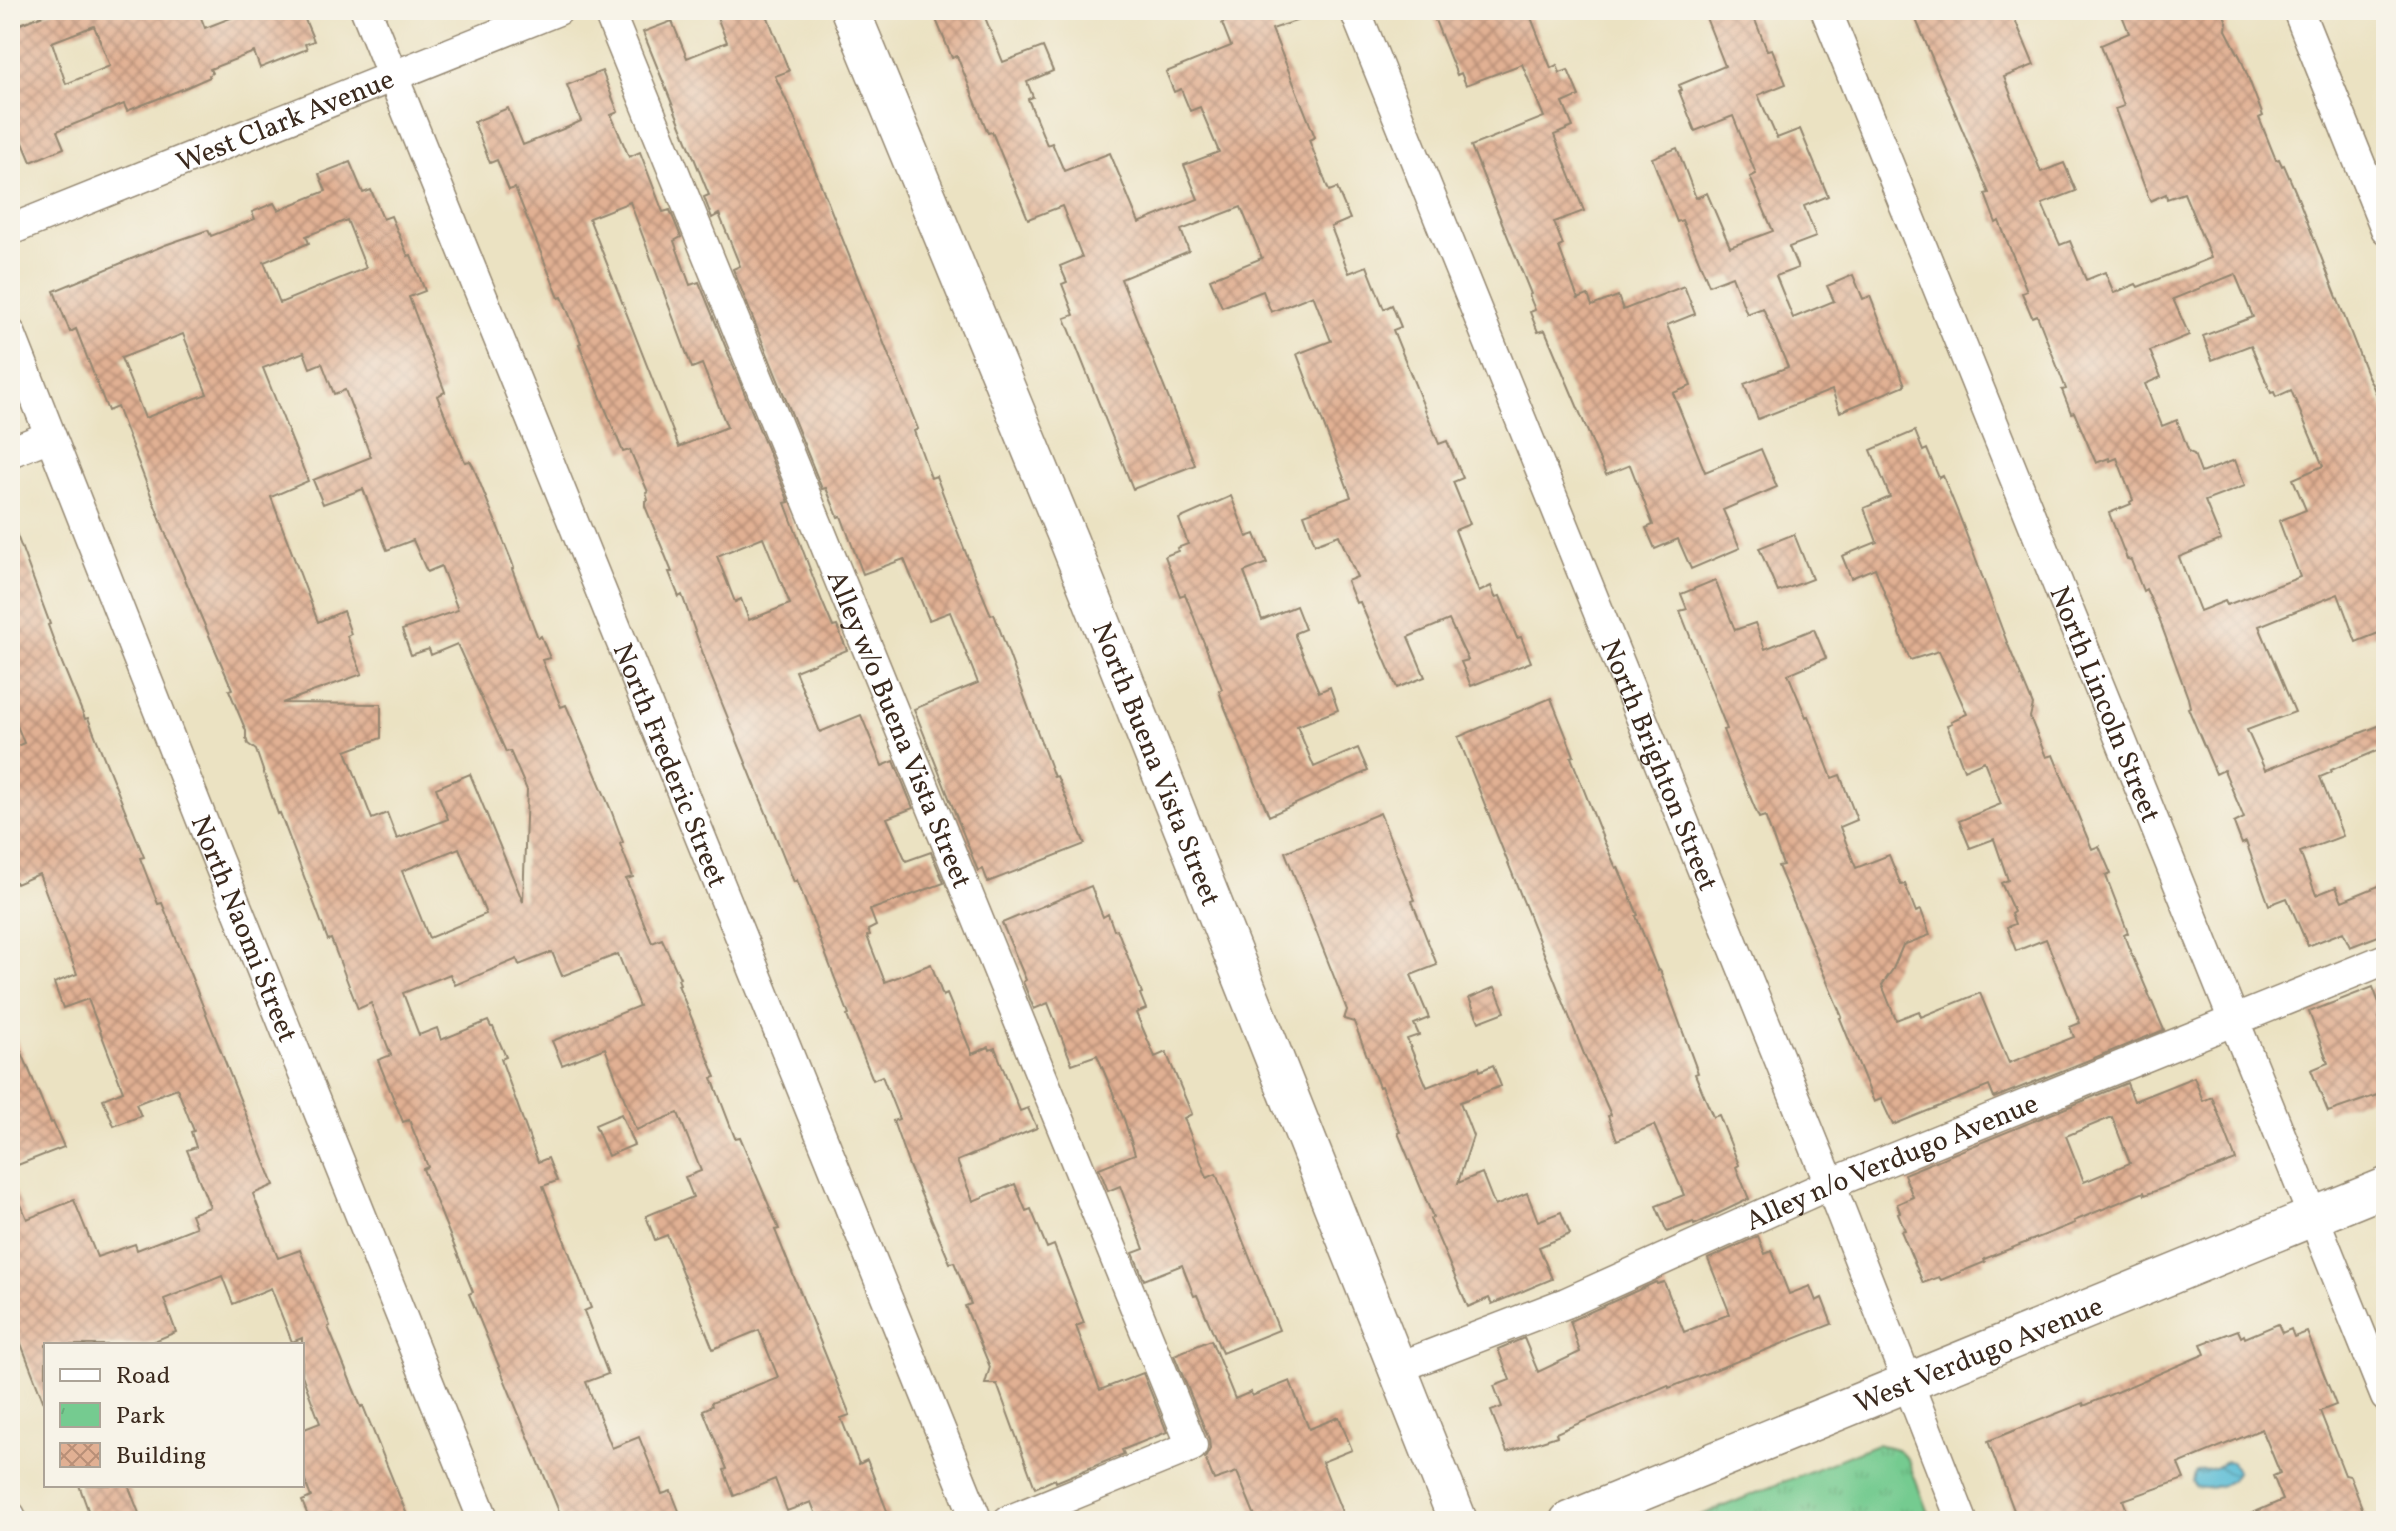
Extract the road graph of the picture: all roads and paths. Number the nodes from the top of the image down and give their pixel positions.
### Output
1 (366, 10) edge
2 (558, 10) edge
3 (608, 10) edge
4 (850, 10) edge
5 (1355, 10) edge
6 (1826, 10) edge
7 (2298, 10) edge
8 (392, 75) junction
9 (2386, 229) edge
10 (10, 230) edge
11 (10, 333) edge
12 (50, 436) junction
13 (10, 452) edge
14 (2386, 959) edge
15 (2235, 1020) junction
16 (1830, 1184) junction
17 (2386, 1187) edge
18 (2313, 1217) junction
19 (1397, 1368) junction
20 (1906, 1382) junction
21 (2386, 1397) edge
22 (1070, 1509) edge
23 (484, 1521) edge
24 (977, 1521) edge
25 (1008, 1521) edge
26 (1458, 1521) edge
27 (1569, 1521) edge
28 (1962, 1521) edge

1 - 8 street, North Frederic Street
2 - 8 street, West Clark Avenue
3 - 22 street, Alley w/o Buena Vista Street
4 - 19 main road, North Buena Vista Street
5 - 16 street, North Brighton Street
6 - 15 street, North Lincoln Street
7 - 9 street
8 - 10 street, West Clark Avenue
8 - 24 street, North Frederic Street
11 - 12 street, North Naomi Street
12 - 13 street
12 - 23 street, North Naomi Street
14 - 15 street, Alley n/o Verdugo Avenue
15 - 16 street, Alley n/o Verdugo Avenue
15 - 18 street, North Lincoln Street
16 - 19 street, Alley n/o Verdugo Avenue
16 - 20 street, North Brighton Street
17 - 18 main road, West Verdugo Avenue
18 - 20 main road, West Verdugo Avenue
18 - 21 street, North Lincoln Street
19 - 26 main road, North Buena Vista Street
20 - 27 main road, West Verdugo Avenue
20 - 28 street, North Brighton Street
22 - 25 street

